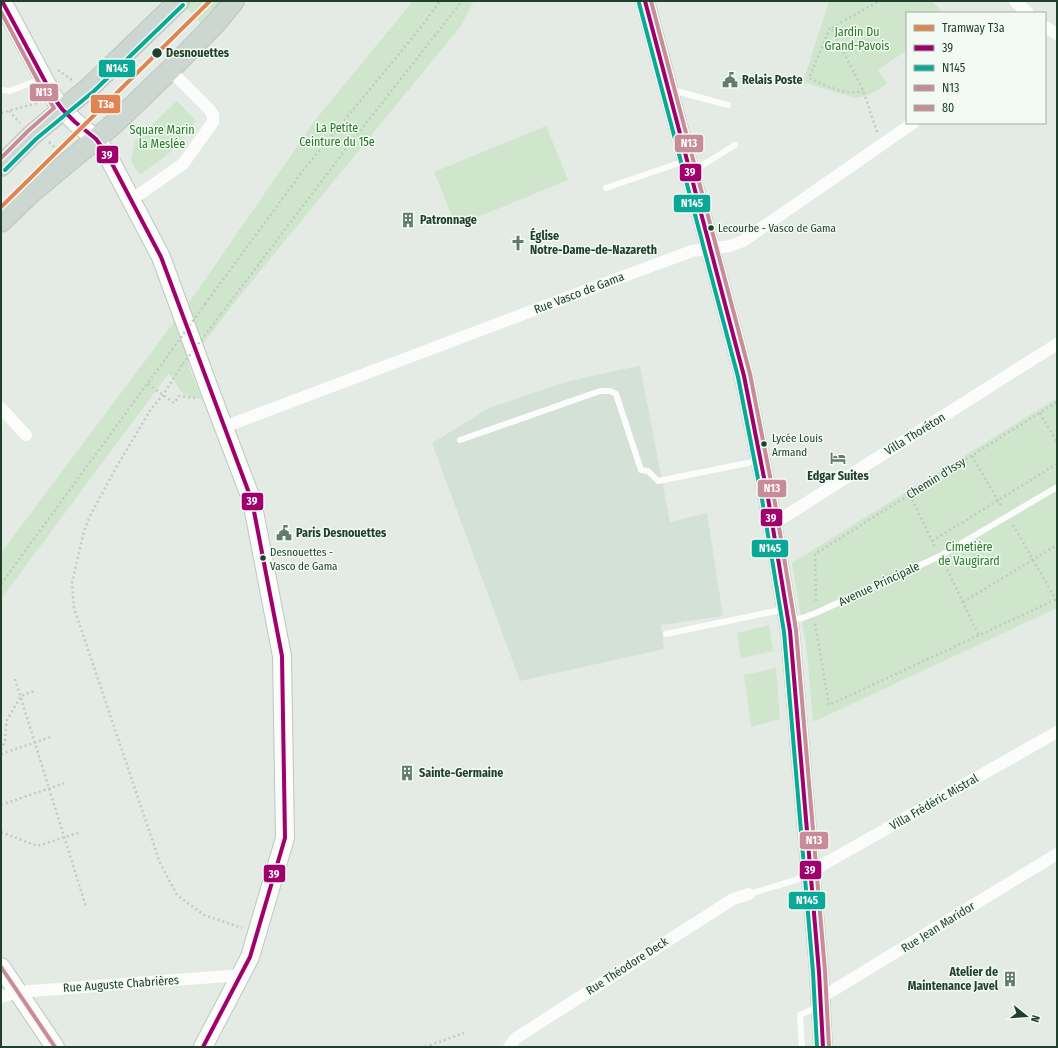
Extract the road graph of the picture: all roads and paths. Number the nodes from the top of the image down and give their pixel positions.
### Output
1 (2, 1) edge
2 (179, 1) edge
3 (234, 1) edge
4 (440, 1) edge
5 (462, 1) edge
6 (645, 1) edge
7 (879, 1) edge
8 (1016, 1) edge
9 (1027, 12) edge
10 (831, 28) junction
11 (170, 70) junction
12 (50, 73) junction
13 (668, 89) junction
14 (1, 90) edge
15 (864, 90) junction
16 (85, 91) junction
17 (37, 102) dead end
18 (728, 106) dead end
19 (62, 109) junction
20 (8, 111) junction
21 (1, 113) edge
22 (115, 123) junction
23 (912, 124) edge
24 (31, 129) junction
25 (96, 139) junction
26 (735, 144) dead end
27 (882, 144) junction
28 (68, 162) junction
29 (1, 166) edge
30 (688, 167) junction
31 (606, 188) dead end
32 (131, 200) junction
33 (1, 222) edge
34 (710, 249) junction
35 (1057, 344) edge
36 (148, 384) junction
37 (163, 395) junction
38 (200, 396) dead end
39 (1057, 402) edge
40 (1, 408) edge
41 (1040, 413) junction
42 (224, 427) junction
43 (26, 435) dead end
44 (460, 440) dead end
45 (1057, 442) edge
46 (972, 456) junction
47 (761, 460) junction
48 (1057, 464) edge
49 (1057, 487) edge
50 (998, 500) junction
51 (1008, 516) junction
52 (773, 524) junction
53 (932, 541) dead end
54 (1057, 545) edge
55 (1033, 560) junction
56 (1, 584) edge
57 (1057, 600) edge
58 (963, 602) dead end
59 (816, 613) junction
60 (793, 616) junction
61 (666, 634) dead end
62 (15, 679) dead end
63 (34, 691) dead end
64 (21, 696) junction
65 (1057, 732) edge
66 (51, 737) dead end
67 (35, 742) junction
68 (1, 750) edge
69 (1, 754) edge
70 (65, 783) dead end
71 (49, 789) junction
72 (1, 805) edge
73 (1, 832) edge
74 (80, 832) dead end
75 (64, 837) junction
76 (1057, 854) edge
77 (810, 872) junction
78 (750, 894) joint
79 (86, 907) dead end
80 (257, 933) junction
81 (1, 966) edge
82 (241, 975) junction
83 (9, 994) edge
84 (820, 1002) junction
85 (464, 1033) dead end
86 (55, 1047) edge
87 (203, 1047) edge
88 (425, 1047) edge
89 (509, 1047) edge
90 (802, 1047) edge
91 (823, 1047) edge

1 - 12 main road
2 - 16 main road
3 - 11 main road
4 - 36 path, bridge
5 - 37 path, bridge
6 - 13 main road
7 - 10 path
8 - 9 street
10 - 15 path
10 - 15 path
11 - 22 main road
11 - 32 street
12 - 14 lane
12 - 16 path
12 - 19 main road
13 - 18 lane
13 - 30 main road
15 - 27 path
16 - 19 main road
16 - 22 path
17 - 20 path
19 - 24 main road
19 - 25 main road
20 - 21 path
20 - 24 path
22 - 25 main road
23 - 27 street, Rue Vasco de Gama
24 - 28 path
24 - 29 main road
25 - 28 main road
25 - 32 main road
26 - 30 lane
27 - 34 street, Rue Vasco de Gama
28 - 33 main road
30 - 31 lane
30 - 34 main road
32 - 42 main road
34 - 42 street, Rue Vasco de Gama
34 - 47 main road
35 - 52 street, Villa Thoréton
36 - 37 path
36 - 56 path
37 - 38 path
37 - 80 path
39 - 41 path, Chemin d'Issy
40 - 43 street
41 - 45 path
41 - 46 path, Chemin d'Issy
42 - 80 main road
44 - 47 lane
46 - 50 path
46 - 59 path, Chemin d'Issy
47 - 52 main road
48 - 50 path
49 - 51 lane, Avenue Principale
50 - 51 path
50 - 53 path
51 - 55 path
51 - 59 lane, Avenue Principale
52 - 60 main road
54 - 55 path
55 - 57 path
55 - 58 path
57 - 59 path
59 - 60 lane, Avenue Principale
60 - 61 lane, Avenue Principale
60 - 77 main road
62 - 64 path
63 - 64 path
64 - 67 path
64 - 68 path
65 - 77 street, Villa Frédéric Mistral
66 - 67 path
67 - 69 path
67 - 71 path
70 - 71 path
71 - 72 path
71 - 75 path
73 - 75 path
74 - 75 path
75 - 79 path
76 - 84 street, Rue Jean Maridor
77 - 78 lane
77 - 84 main road
78 - 89 street, Rue Théodore Deck
80 - 82 main road
81 - 83 main road
82 - 83 street, Rue Auguste Chabrières
82 - 87 main road
83 - 86 main road
84 - 90 lane
84 - 91 main road
85 - 88 path

